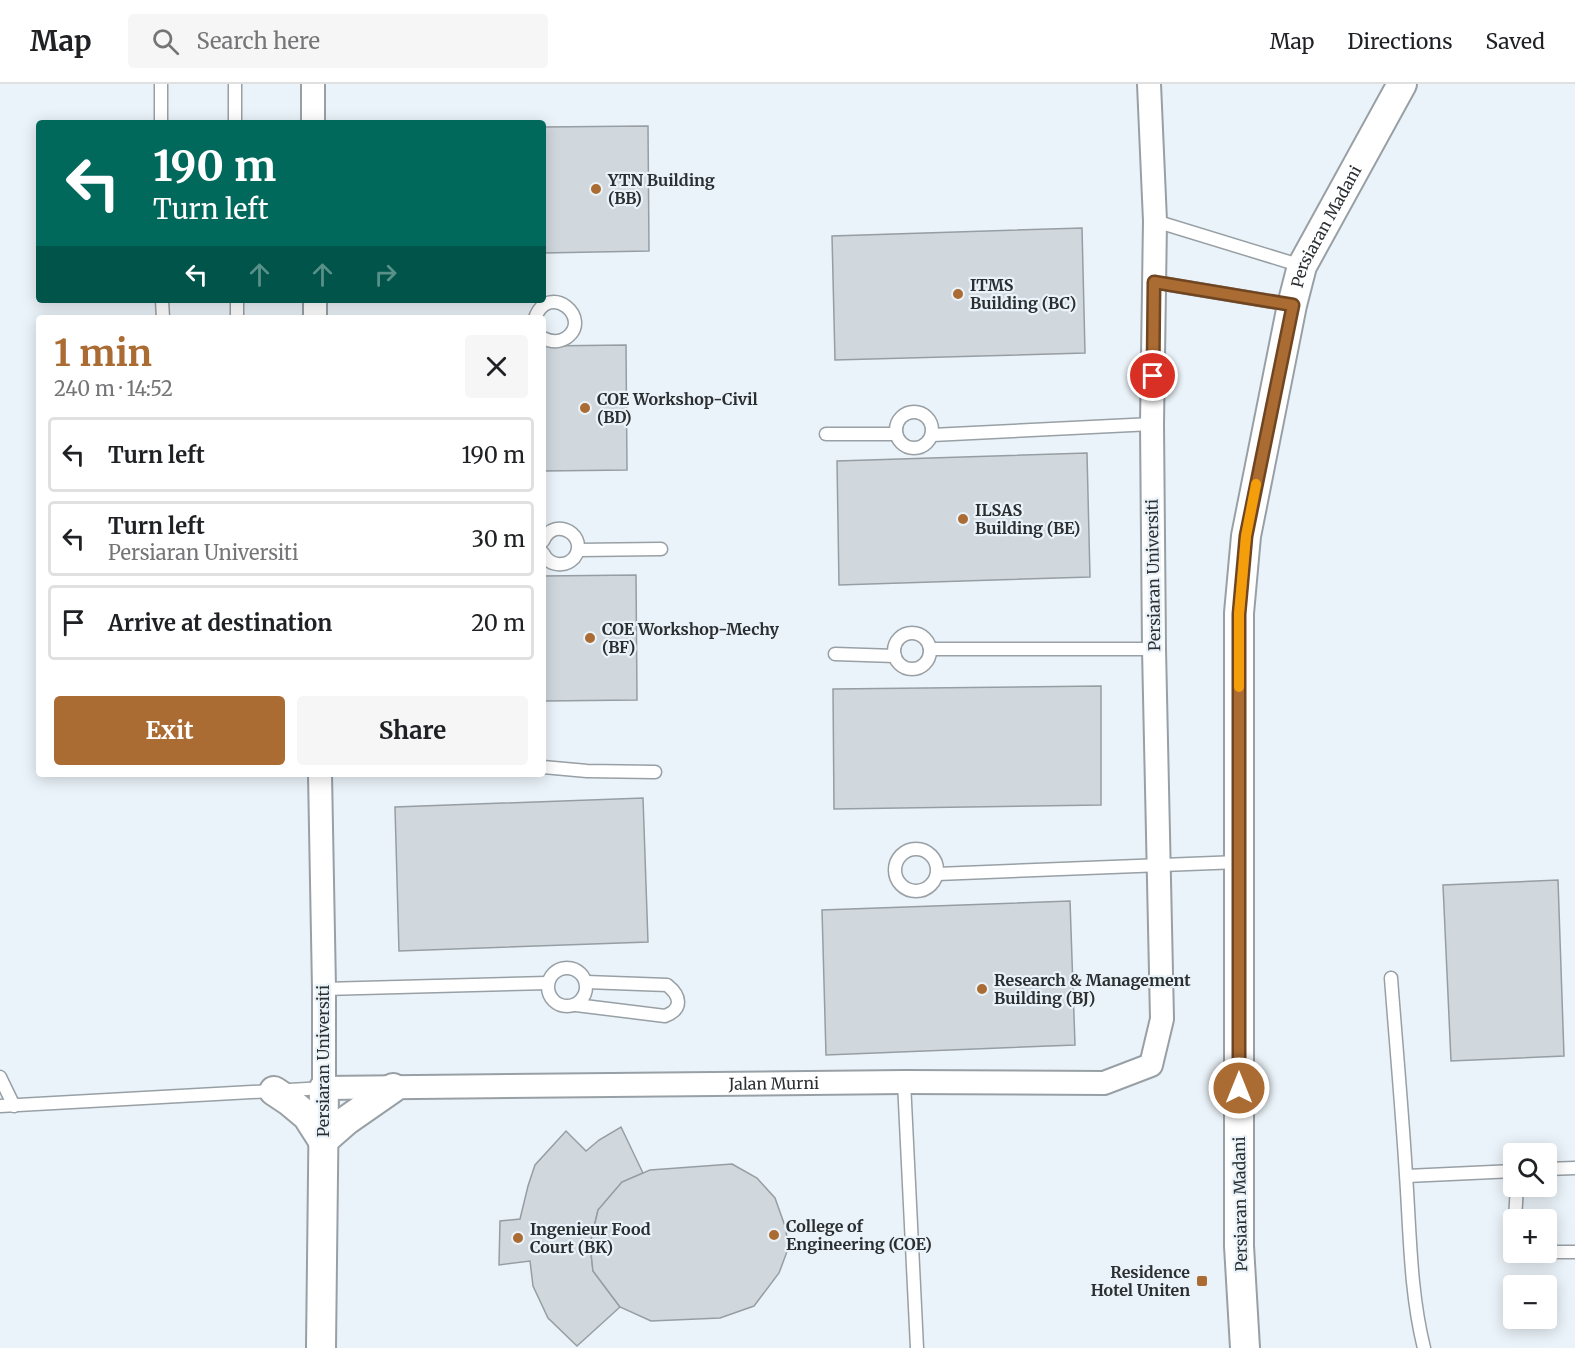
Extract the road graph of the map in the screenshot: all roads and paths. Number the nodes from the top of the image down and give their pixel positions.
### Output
1 (161, 84) edge
2 (235, 84) edge
3 (313, 84) edge
4 (1149, 84) edge
5 (1402, 84) edge
6 (161, 120) edge
7 (235, 120) edge
8 (313, 120) edge
9 (1155, 221) junction
10 (1302, 266) junction
11 (1154, 282) junction
12 (1293, 305) junction
13 (537, 315) edge
14 (546, 339) edge
15 (1152, 423) junction
16 (826, 434) dead end
17 (896, 434) junction
18 (932, 435) junction
19 (546, 536) edge
20 (661, 549) dead end
21 (578, 550) junction
22 (546, 559) edge
23 (1154, 649) junction
24 (930, 650) junction
25 (835, 654) dead end
26 (895, 656) junction
27 (546, 768) edge
28 (655, 772) dead end
29 (320, 777) edge
30 (1239, 862) junction
31 (1159, 865) junction
32 (937, 874) dead end
33 (1391, 978) dead end
34 (586, 982) junction
35 (548, 983) junction
36 (324, 989) junction
37 (576, 1005) junction
38 (1151, 1065) joint
39 (0, 1077) edge
40 (904, 1082) junction
41 (324, 1088) junction
42 (393, 1088) junction
43 (274, 1091) junction
44 (0, 1106) edge
45 (14, 1106) junction
46 (323, 1141) junction
47 (1575, 1168) edge
48 (1557, 1169) edge
49 (1503, 1172) edge
50 (1407, 1176) junction
51 (1557, 1252) edge
52 (1575, 1252) edge
53 (321, 1348) edge
54 (917, 1348) edge
55 (1245, 1348) edge
56 (1424, 1348) edge

1 - 6 lane
2 - 7 lane
3 - 8 street
4 - 9 street, Persiaran Universiti
5 - 10 street, Persiaran Madani
9 - 10 lane
9 - 11 street, Persiaran Universiti
10 - 12 street, Persiaran Madani
11 - 12 lane
11 - 15 street, Persiaran Universiti
12 - 30 street, Persiaran Madani
13 - 14 lane
15 - 18 lane
15 - 23 street, Persiaran Universiti
16 - 17 lane
17 - 18 lane
17 - 18 lane
19 - 21 lane
20 - 21 lane
21 - 22 lane
23 - 24 lane
23 - 31 street, Persiaran Universiti
24 - 26 lane
24 - 26 lane
25 - 26 lane
27 - 28 lane
29 - 36 street, Persiaran Universiti
30 - 31 lane
30 - 55 street, Persiaran Madani
31 - 32 lane
31 - 38 street, Persiaran Universiti
33 - 50 lane
34 - 35 lane
34 - 37 lane
34 - 37 lane
35 - 36 lane
35 - 37 lane
36 - 41 street, Persiaran Universiti
38 - 40 street, Jalan Murni
39 - 45 lane
40 - 42 street, Jalan Murni
40 - 54 lane
41 - 42 street, Jalan Murni
41 - 43 lane
41 - 46 street, Persiaran Universiti
42 - 46 street
43 - 45 lane
43 - 46 street
44 - 45 lane
46 - 53 street, Persiaran Universiti
47 - 48 lane
49 - 50 lane
50 - 56 lane
51 - 52 lane

